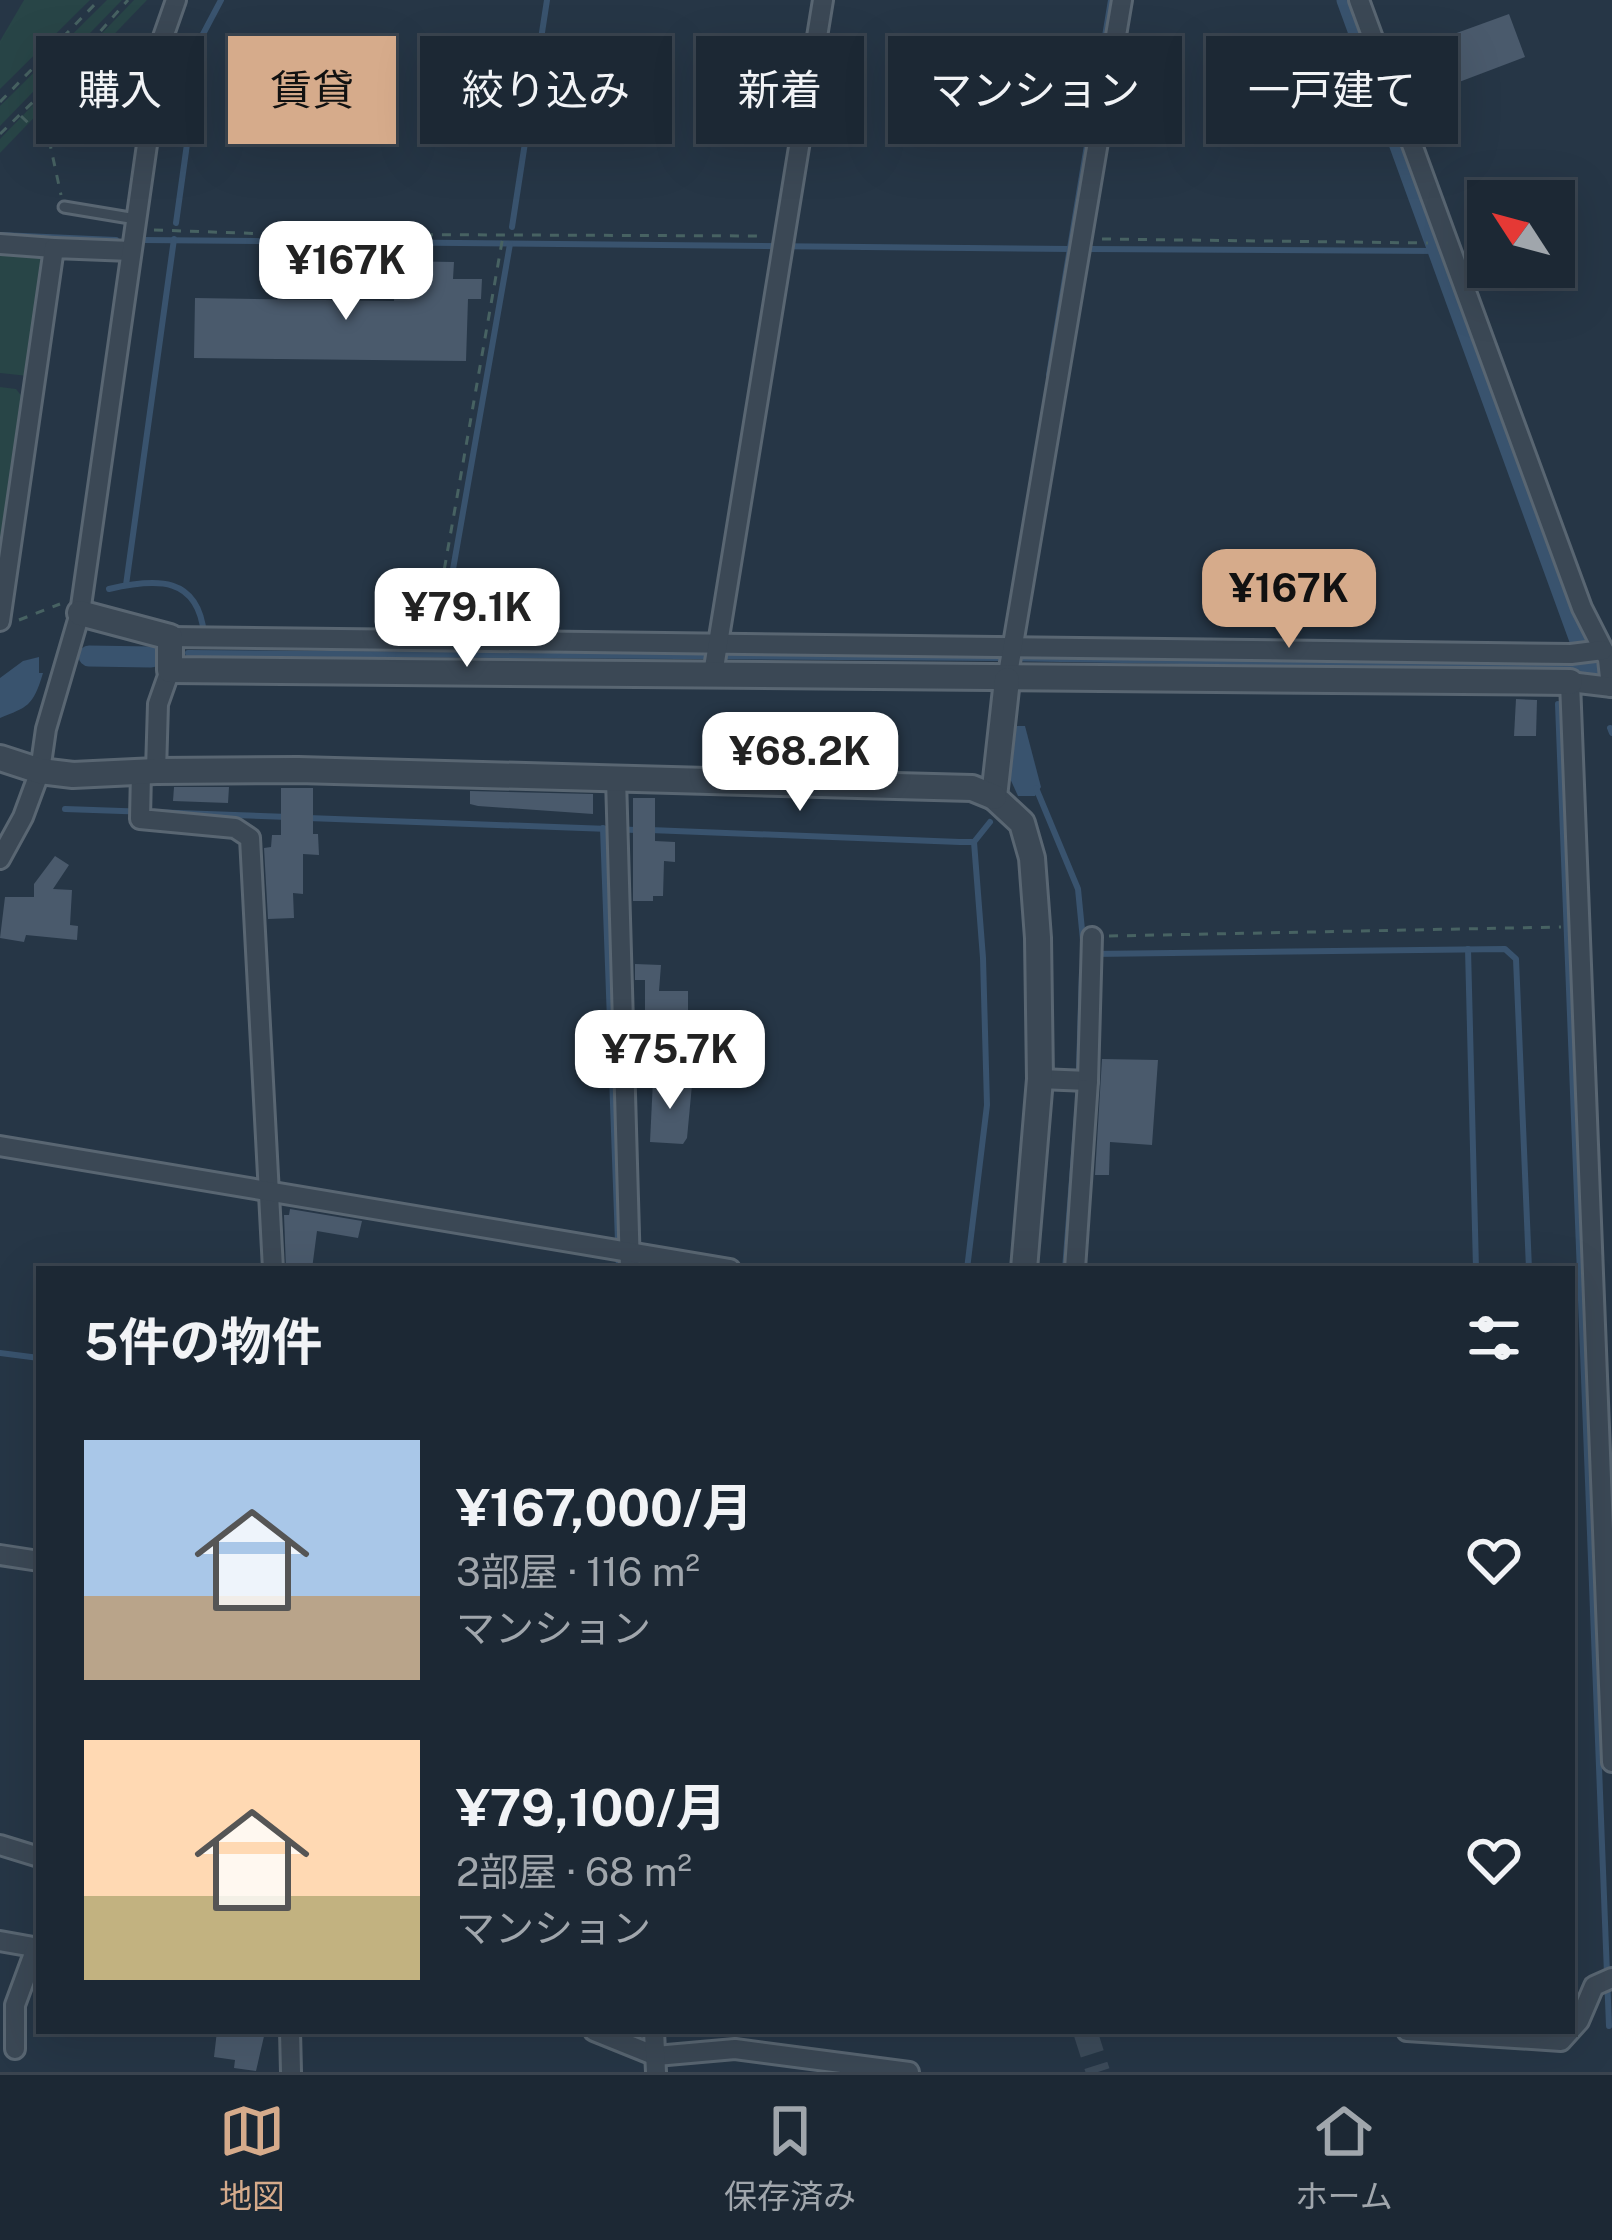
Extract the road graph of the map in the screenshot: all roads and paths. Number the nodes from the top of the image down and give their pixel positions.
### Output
1 (99, 0) edge
2 (128, 0) edge
3 (176, 0) edge
4 (824, 0) edge
5 (1122, 0) edge
6 (1359, 0) edge
7 (0, 102) edge
8 (20, 115) junction
9 (0, 134) edge
10 (64, 206) joint
11 (135, 224) junction
12 (1082, 239) junction
13 (502, 241) junction
14 (783, 243) junction
15 (1432, 243) dead end
16 (0, 244) edge
17 (55, 248) junction
18 (131, 251) junction
19 (82, 604) junction
20 (21, 619) dead end
21 (0, 621) edge
22 (170, 637) junction
23 (718, 653) junction
24 (429, 656) junction
25 (1602, 660) edge
26 (1010, 662) junction
27 (170, 670) junction
28 (1570, 682) junction
29 (0, 758) edge
30 (40, 771) junction
31 (148, 771) junction
32 (616, 778) junction
33 (994, 797) junction
34 (0, 859) edge
35 (1562, 927) dead end
36 (1092, 948) joint
37 (1040, 1079) junction
38 (1082, 1081) junction
39 (0, 1146) edge
40 (265, 1190) junction
41 (624, 1257) edge
42 (273, 1266) edge
43 (704, 1266) edge
44 (1024, 1266) edge
45 (1075, 1266) edge
46 (0, 1555) edge
47 (36, 1561) edge
48 (1612, 1762) edge
49 (0, 1845) edge
50 (36, 1856) edge
51 (0, 1941) edge
52 (36, 1948) edge
53 (36, 1953) edge
54 (1606, 1980) edge
55 (1575, 2025) edge
56 (290, 2034) edge
57 (600, 2034) edge
58 (654, 2034) edge
59 (1449, 2034) edge
60 (1571, 2034) edge
61 (15, 2049) dead end
62 (656, 2064) edge
63 (291, 2072) edge
64 (909, 2072) edge

1 - 7 path
2 - 8 path
3 - 11 street
4 - 14 street
5 - 12 street
6 - 25 street
8 - 9 path
8 - 10 path
10 - 11 lane
11 - 13 path
11 - 18 street
12 - 15 path
12 - 26 street
13 - 14 path
13 - 24 path
14 - 23 street
16 - 17 street
17 - 18 street
17 - 21 street
18 - 19 street
19 - 20 path
19 - 22 street
19 - 30 street
22 - 24 street
22 - 27 street
23 - 24 street
23 - 26 street
24 - 27 street
25 - 26 street
25 - 28 street
26 - 28 street
26 - 33 street
27 - 31 street
28 - 48 street
29 - 30 street
30 - 31 street
30 - 34 street
31 - 32 street
31 - 40 street
32 - 33 street
32 - 41 street
33 - 37 street
35 - 36 path
36 - 38 street
37 - 38 street
37 - 44 street
38 - 45 street
39 - 40 street
40 - 41 street
40 - 42 street
41 - 43 street
46 - 47 street
49 - 50 street
51 - 52 street
53 - 61 street
54 - 55 street
56 - 63 street
57 - 62 street
58 - 62 street
59 - 60 street
62 - 64 street

